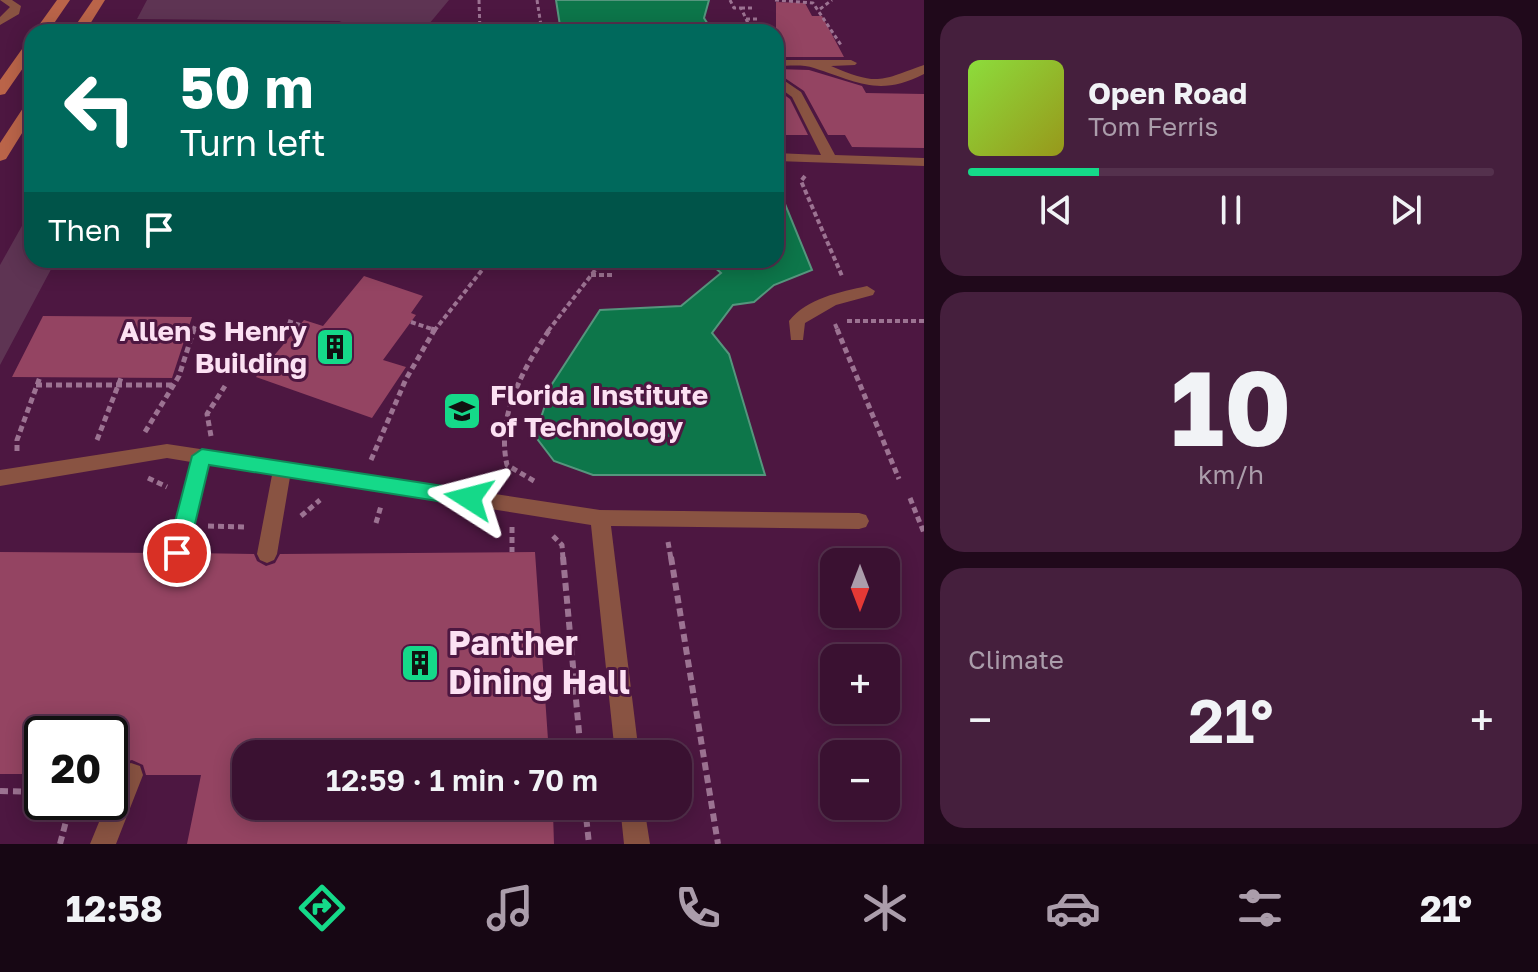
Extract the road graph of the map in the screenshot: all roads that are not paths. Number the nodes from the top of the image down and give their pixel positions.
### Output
1 (4, 0) edge
2 (64, 0) edge
3 (99, 0) edge
4 (0, 22) edge
5 (47, 24) edge
6 (83, 24) edge
7 (24, 56) edge
8 (784, 63) edge
9 (813, 63) junction
10 (851, 63) road end
11 (924, 69) edge
12 (784, 85) edge
13 (0, 91) edge
14 (24, 118) edge
15 (0, 156) edge
16 (784, 157) edge
17 (830, 159) junction
18 (924, 162) edge
19 (867, 291) dead end
20 (797, 336) dead end
21 (207, 448) junction
22 (282, 469) junction
23 (0, 478) edge
24 (600, 518) junction
25 (859, 521) dead end
26 (177, 553) dead end
27 (267, 554) dead end
28 (625, 740) edge
29 (131, 775) dead end
30 (634, 820) edge
31 (103, 844) edge
32 (637, 844) edge

1 - 4 lane
2 - 5 main road
3 - 6 main road
7 - 13 main road
8 - 9 lane
9 - 10 lane
9 - 11 lane
12 - 17 lane
14 - 15 main road
16 - 17 lane
17 - 18 lane
19 - 20 lane
21 - 22 lane
21 - 23 lane
21 - 26 lane
22 - 24 lane
22 - 27 lane
24 - 25 lane
24 - 28 lane
29 - 31 lane
30 - 32 lane

